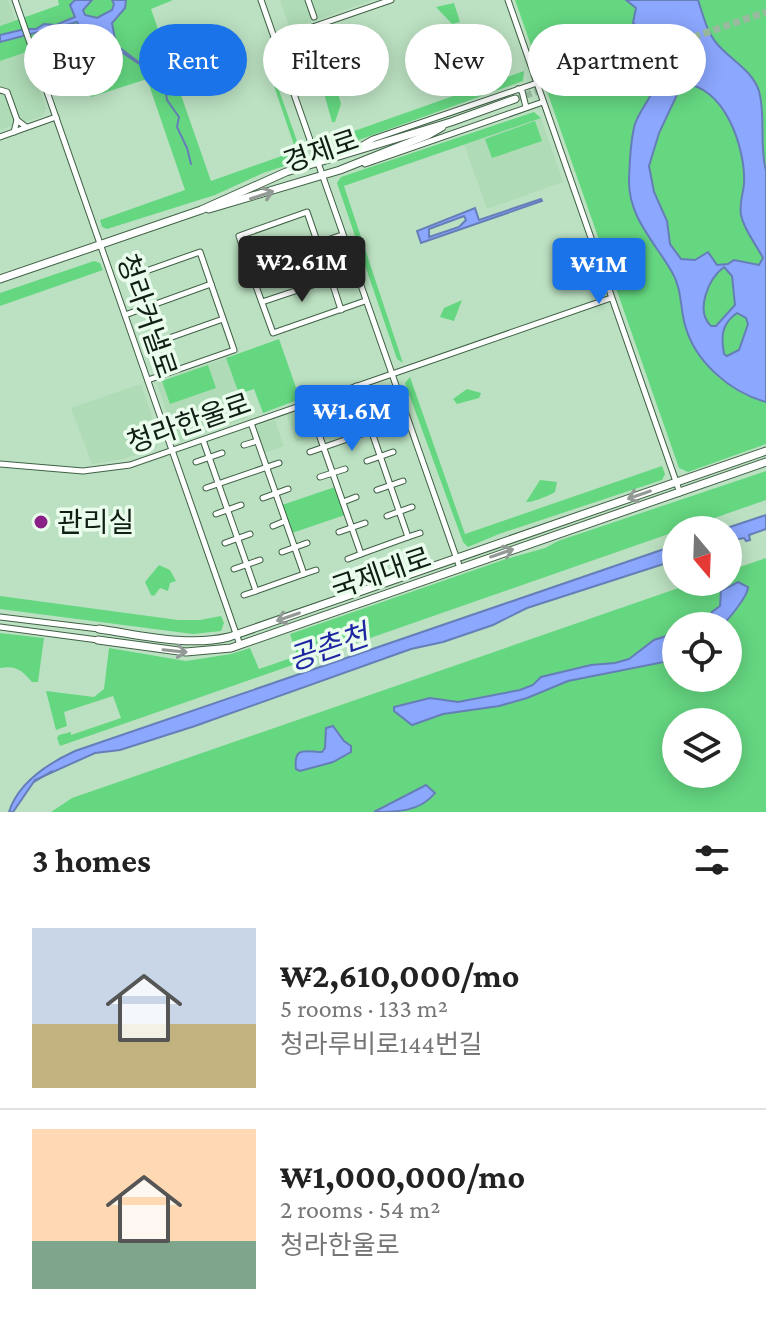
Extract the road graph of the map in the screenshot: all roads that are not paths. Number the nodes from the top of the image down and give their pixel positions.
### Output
1 (15, 0) edge
2 (261, 0) edge
3 (308, 0) edge
4 (391, 0) edge
5 (508, 0) edge
6 (314, 17) junction
7 (324, 23) joint
8 (269, 24) edge
9 (312, 24) edge
10 (528, 57) edge
11 (528, 86) edge
12 (518, 89) junction
13 (0, 90) edge
14 (294, 96) edge
15 (541, 96) edge
16 (515, 99) tunnel mouth
17 (543, 102) junction
18 (526, 108) junction
19 (56, 117) junction
20 (17, 120) junction
21 (451, 122) junction
22 (27, 127) junction
23 (14, 132) junction
24 (0, 137) edge
25 (347, 154) junction
26 (317, 163) junction
27 (340, 170) junction
28 (321, 176) junction
29 (201, 210) junction
30 (342, 235) junction
31 (318, 244) junction
32 (101, 245) junction
33 (249, 267) junction
34 (0, 279) edge
35 (211, 284) junction
36 (611, 298) junction
37 (365, 301) junction
38 (262, 302) junction
39 (143, 308) junction
40 (341, 310) junction
41 (125, 315) junction
42 (223, 319) junction
43 (166, 373) junction
44 (391, 375) junction
45 (148, 380) junction
46 (356, 386) junction
47 (375, 400) dead end
48 (308, 403) junction
49 (363, 404) junction
50 (251, 423) junction
51 (385, 426) dead end
52 (372, 431) junction
53 (203, 440) junction
54 (257, 441) junction
55 (244, 445) dead end
56 (324, 448) junction
57 (173, 450) junction
58 (766, 451) edge
59 (310, 452) dead end
60 (393, 452) dead end
61 (222, 453) dead end
62 (210, 457) junction
63 (381, 457) junction
64 (367, 461) dead end
65 (196, 462) dead end
66 (766, 462) edge
67 (279, 463) dead end
68 (0, 464) edge
69 (266, 467) junction
70 (345, 469) dead end
71 (333, 473) junction
72 (320, 477) dead end
73 (403, 481) dead end
74 (676, 482) junction
75 (219, 484) junction
76 (391, 485) junction
77 (206, 488) dead end
78 (288, 489) dead end
79 (377, 490) dead end
80 (276, 493) junction
81 (680, 493) junction
82 (356, 497) dead end
83 (263, 498) dead end
84 (343, 502) junction
85 (241, 505) dead end
86 (412, 507) dead end
87 (228, 510) junction
88 (400, 511) junction
89 (216, 514) dead end
90 (387, 516) dead end
91 (285, 521) junction
92 (365, 523) dead end
93 (273, 526) dead end
94 (351, 527) junction
95 (339, 532) dead end
96 (420, 533) dead end
97 (250, 534) dead end
98 (408, 537) junction
99 (238, 538) junction
100 (225, 543) dead end
101 (307, 543) dead end
102 (294, 547) junction
103 (282, 552) dead end
104 (361, 554) junction
105 (456, 558) junction
106 (348, 559) dead end
107 (260, 560) dead end
108 (247, 564) junction
109 (460, 568) junction
110 (234, 569) dead end
111 (316, 570) dead end
112 (304, 574) junction
113 (256, 591) junction
114 (244, 595) dead end
115 (0, 617) edge
116 (0, 627) edge
117 (99, 629) joint
118 (236, 635) junction
119 (98, 640) joint
120 (240, 646) junction

1 - 19 street, 청라커낼로
2 - 8 street
3 - 6 street
4 - 7 street
5 - 10 street
6 - 7 street
6 - 9 street
11 - 12 street
12 - 18 street
12 - 25 street
13 - 20 street
14 - 26 street
15 - 17 street
16 - 21 main road, 경제로
17 - 18 street
17 - 36 street
18 - 27 street
19 - 22 street
19 - 32 street, 청라커낼로
20 - 22 street
20 - 23 street
21 - 25 main road, 경제로
21 - 27 main road, 경제로
22 - 23 street
23 - 24 street
25 - 26 main road, 경제로
26 - 28 street
26 - 29 main road, 경제로
27 - 28 main road, 경제로
29 -> 28 main road, 경제로
28 - 30 street
29 - 32 main road, 경제로
30 - 31 street
30 - 37 street
31 - 33 street
31 - 33 street
32 - 34 main road, 경제로
32 - 41 street, 청라커낼로
33 - 38 street
35 - 39 street
35 - 39 street
35 - 42 street
36 - 44 street, 청라한울로
36 - 74 street
37 - 40 street
37 - 44 street
38 - 40 street
38 - 40 street
39 - 41 street
41 - 45 street, 청라커낼로
42 - 43 street
42 - 43 street
43 - 45 street
44 - 46 street, 청라한울로
44 - 105 street
45 - 57 street, 청라커낼로
46 - 48 street, 청라한울로
46 - 49 street
47 - 49 street
48 - 50 street, 청라한울로
48 - 56 street
49 - 52 street
50 - 53 street, 청라한울로
50 - 54 street
51 - 52 street
52 - 56 street
52 - 63 street
53 - 57 street, 청라한울로
53 - 62 street
54 - 55 street
54 - 69 street
56 - 59 street
56 - 71 street
57 - 68 street, 청라한울로
57 - 118 street, 청라커낼로
58 - 74 main road, 국제대로
60 - 63 street
61 - 62 street
62 - 65 street
62 - 75 street
63 - 64 street
63 - 76 street
66 - 81 main road, 국제대로
67 - 69 street
69 - 75 street
69 - 80 street
70 - 71 street
71 - 72 street
71 - 84 street
73 - 76 street
74 - 81 street
74 -> 105 main road, 국제대로
75 - 77 street
75 - 87 street
76 - 79 street
76 - 88 street
78 - 80 street
80 - 83 street
80 - 91 street
109 -> 81 main road, 국제대로
82 - 84 street
84 - 94 street
85 - 87 street
86 - 88 street
87 - 89 street
87 - 99 street
88 - 90 street
88 - 98 street
91 - 93 street
91 - 102 street
92 - 94 street
94 - 95 street
94 - 104 street
96 - 98 street
97 - 99 street
98 - 104 street
99 - 100 street
99 - 108 street
101 - 102 street
102 - 103 street
102 - 112 street
104 - 106 street
105 - 109 street
105 -> 118 main road, 국제대로
107 - 108 street
108 - 110 street
108 - 113 street
109 - 120 main road, 국제대로
111 - 112 street
112 - 113 street
113 - 114 street
115 - 117 street, 국제대로
116 - 119 street, 국제대로
117 - 118 main road, 국제대로
118 - 120 street, 청라커낼로
119 -> 120 main road, 국제대로

